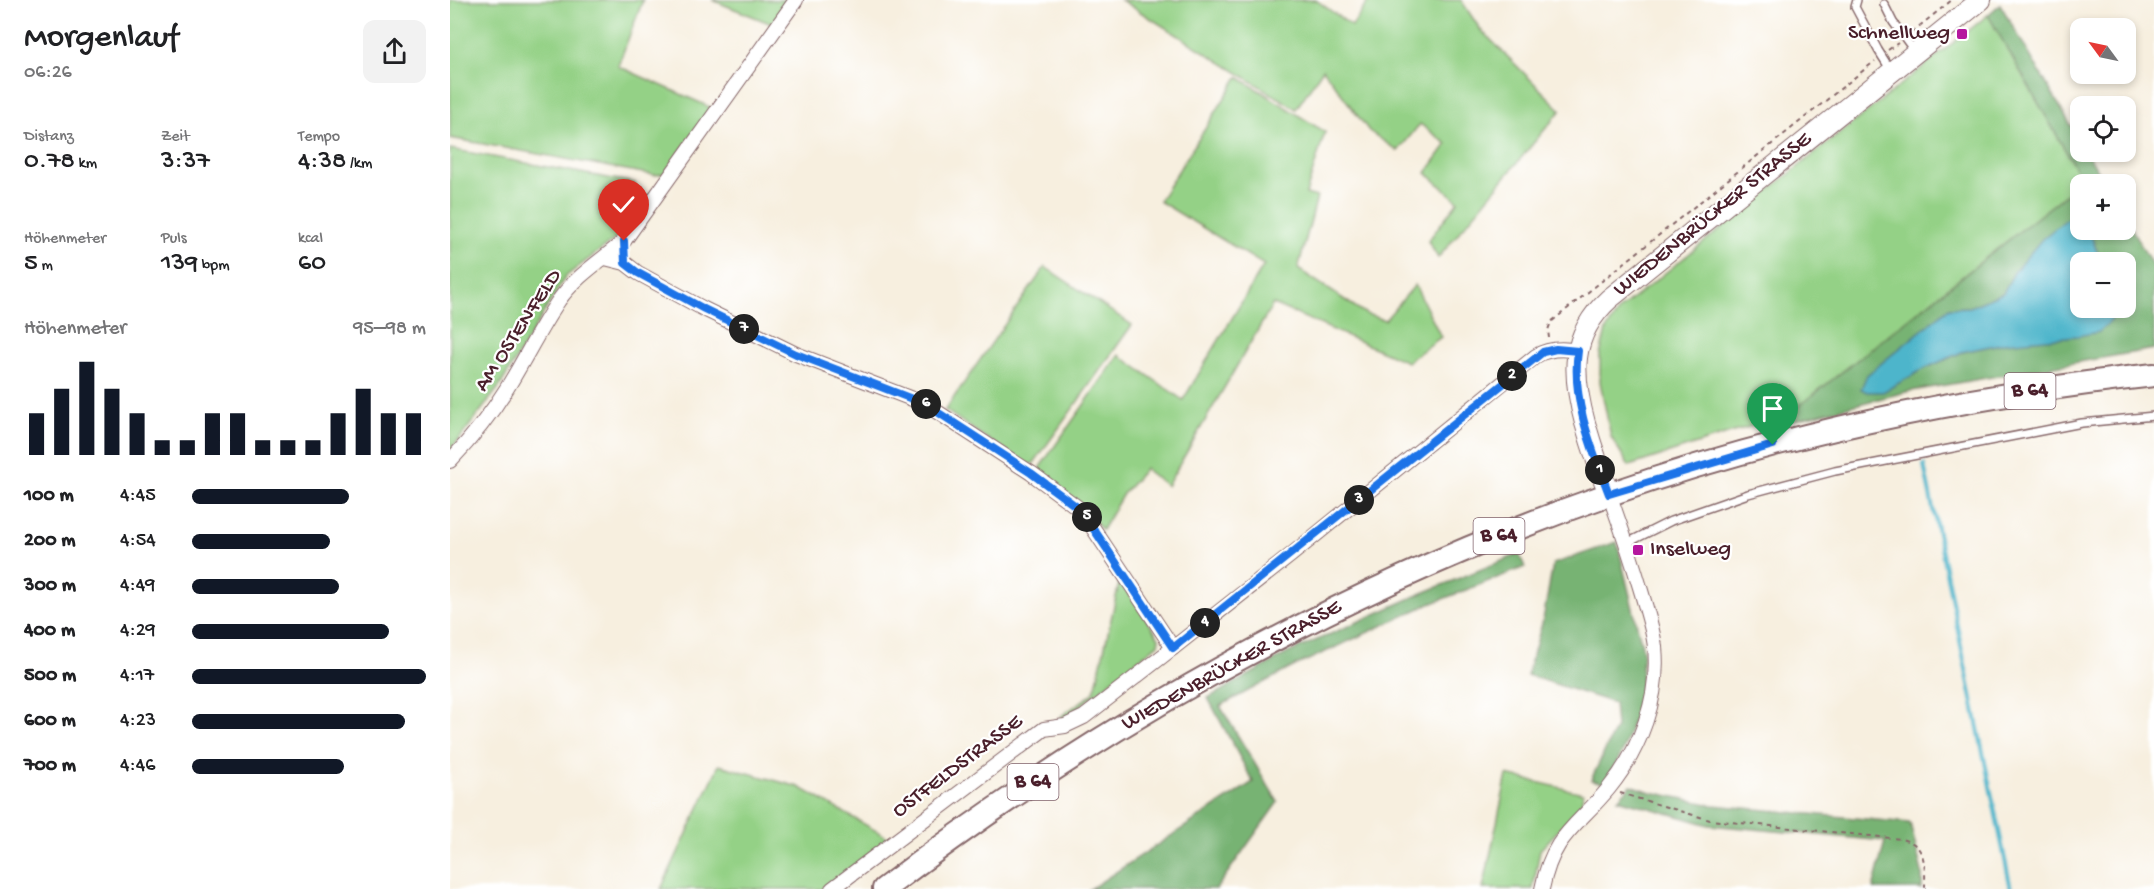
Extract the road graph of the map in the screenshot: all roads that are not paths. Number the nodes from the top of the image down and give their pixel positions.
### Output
1 (796, 0) edge
2 (1857, 0) edge
3 (1981, 0) edge
4 (1884, 4) dead end
5 (1910, 45) junction
6 (1887, 64) junction
7 (624, 241) junction
8 (605, 258) junction
9 (625, 263) junction
10 (1578, 351) junction
11 (2154, 375) edge
12 (2154, 416) edge
13 (450, 461) edge
14 (1609, 494) junction
15 (1627, 543) junction
16 (1173, 648) junction
17 (832, 889) edge
18 (884, 889) edge
19 (1542, 889) edge

1 - 7 street
2 - 6 lane
3 - 5 main road, WIEDENBRÜCKER STRASSE
4 - 5 lane
5 - 6 main road, WIEDENBRÜCKER STRASSE
6 - 10 main road, WIEDENBRÜCKER STRASSE
7 - 8 street, AM OSTENFELD
7 - 9 street
8 - 9 street
8 - 13 street, AM OSTENFELD
9 - 16 street
10 - 14 main road, WIEDENBRÜCKER STRASSE
10 - 16 street, OSTFELDSTRASSE
11 - 14 main road, WIEDENBRÜCKER STRASSE / B 64
12 - 15 lane
14 - 15 street
14 - 18 main road, WIEDENBRÜCKER STRASSE / B 64
15 - 19 street
16 - 17 street, OSTFELDSTRASSE

